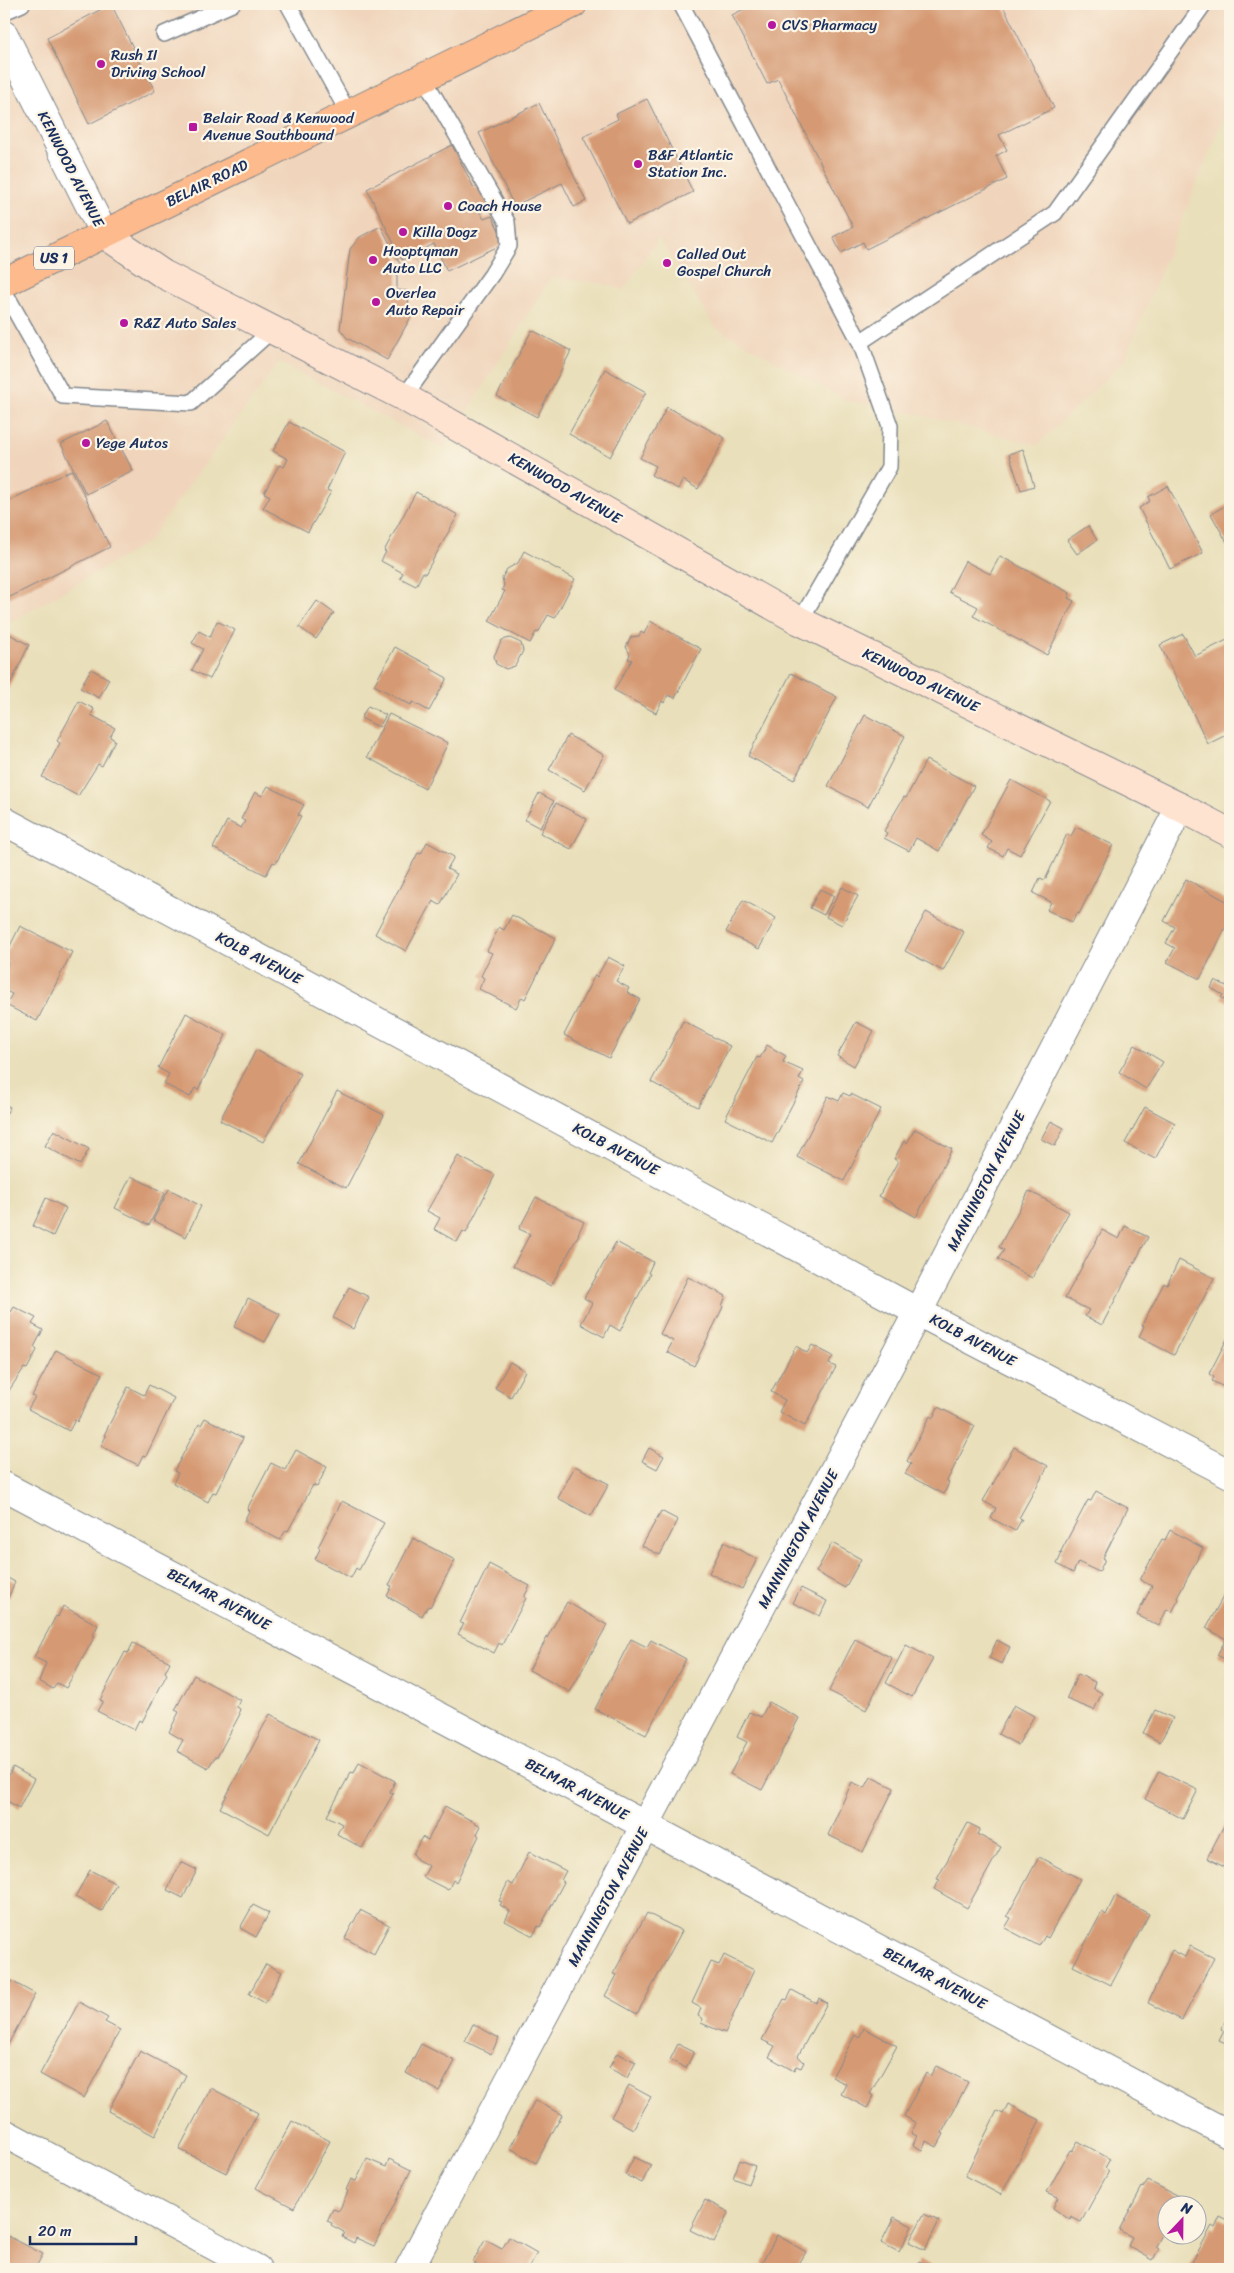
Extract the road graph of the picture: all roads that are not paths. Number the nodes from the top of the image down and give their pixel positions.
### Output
1 (22, 4) edge
2 (232, 4) edge
3 (288, 4) edge
4 (573, 4) edge
5 (681, 4) edge
6 (1204, 4) edge
7 (4, 12) edge
8 (164, 34) dead end
9 (4, 35) edge
10 (423, 77) junction
11 (349, 114) junction
12 (104, 234) junction
13 (4, 283) edge
14 (4, 291) edge
15 (272, 330) junction
16 (860, 342) junction
17 (404, 397) junction
18 (800, 622) junction
19 (1180, 806) junction
20 (4, 821) edge
21 (1230, 833) edge
22 (918, 1312) junction
23 (1230, 1474) edge
24 (4, 1486) edge
25 (646, 1825) junction
26 (4, 2133) edge
27 (1230, 2135) edge
28 (257, 2269) edge
29 (409, 2269) edge

1 - 7 lane
2 - 8 lane
3 - 11 lane
4 - 10 main road, BELAIR ROAD / US 1
5 - 16 lane
6 - 16 lane
9 - 12 street, KENWOOD AVENUE
10 - 11 main road, BELAIR ROAD / US 1
10 - 17 lane
11 - 12 main road, BELAIR ROAD / US 1
12 - 13 main road, BELAIR ROAD / US 1
12 - 15 main road, KENWOOD AVENUE
14 - 15 lane
15 - 17 main road, KENWOOD AVENUE
16 - 18 lane
17 - 18 main road, KENWOOD AVENUE
18 - 19 main road, KENWOOD AVENUE
19 - 21 main road, KENWOOD AVENUE
19 - 22 street, MANNINGTON AVENUE
20 - 22 street, KOLB AVENUE
22 - 23 street, KOLB AVENUE
22 - 25 street, MANNINGTON AVENUE
24 - 25 street, BELMAR AVENUE
25 - 27 street, BELMAR AVENUE
25 - 29 street, MANNINGTON AVENUE
26 - 28 street

